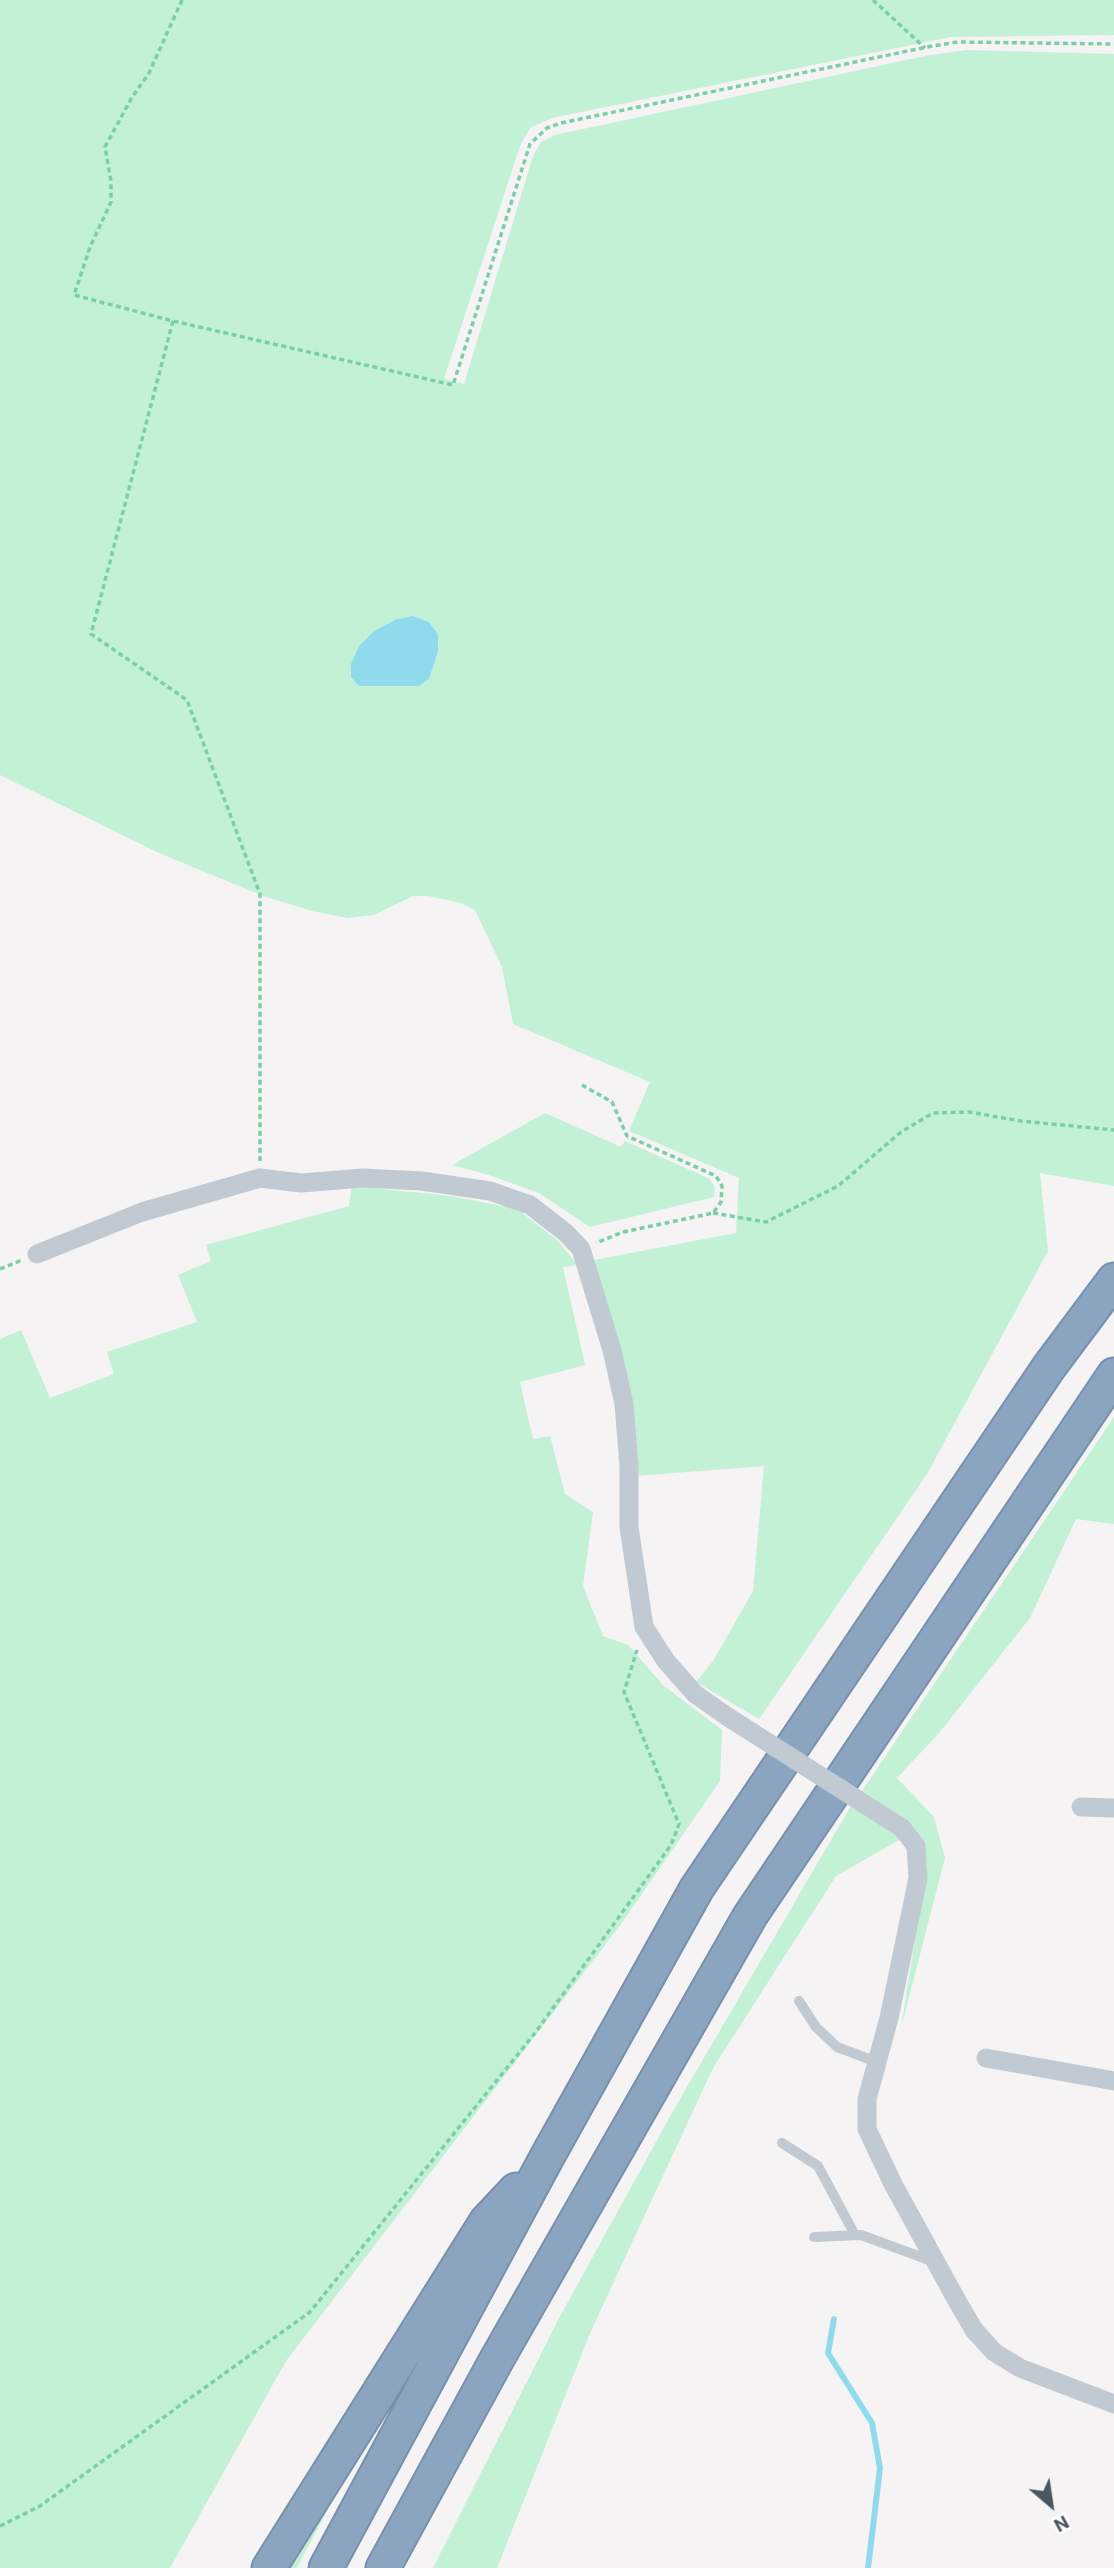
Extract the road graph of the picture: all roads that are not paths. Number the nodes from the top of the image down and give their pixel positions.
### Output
1 (37, 1254) dead end
2 (1114, 1280) edge
3 (1114, 1375) edge
4 (1081, 1807) dead end
5 (1114, 1808) edge
6 (799, 2001) dead end
7 (986, 2058) dead end
8 (877, 2062) junction
9 (1114, 2081) edge
10 (782, 2143) dead end
11 (547, 2157) junction
12 (855, 2235) junction
13 (814, 2237) dead end
14 (936, 2262) junction
15 (497, 2359) junction
16 (1114, 2404) edge
17 (269, 2568) edge
18 (326, 2568) edge
19 (383, 2568) edge
20 (410, 2568) edge

1 - 8 street, bridge
2 - 11 highway
3 - 15 highway
4 - 5 street
6 - 8 lane
7 - 9 street
8 - 14 street
10 - 12 lane
11 - 17 highway
11 - 18 highway
12 - 13 lane
12 - 14 lane
14 - 16 street
15 - 19 highway
15 - 20 highway

